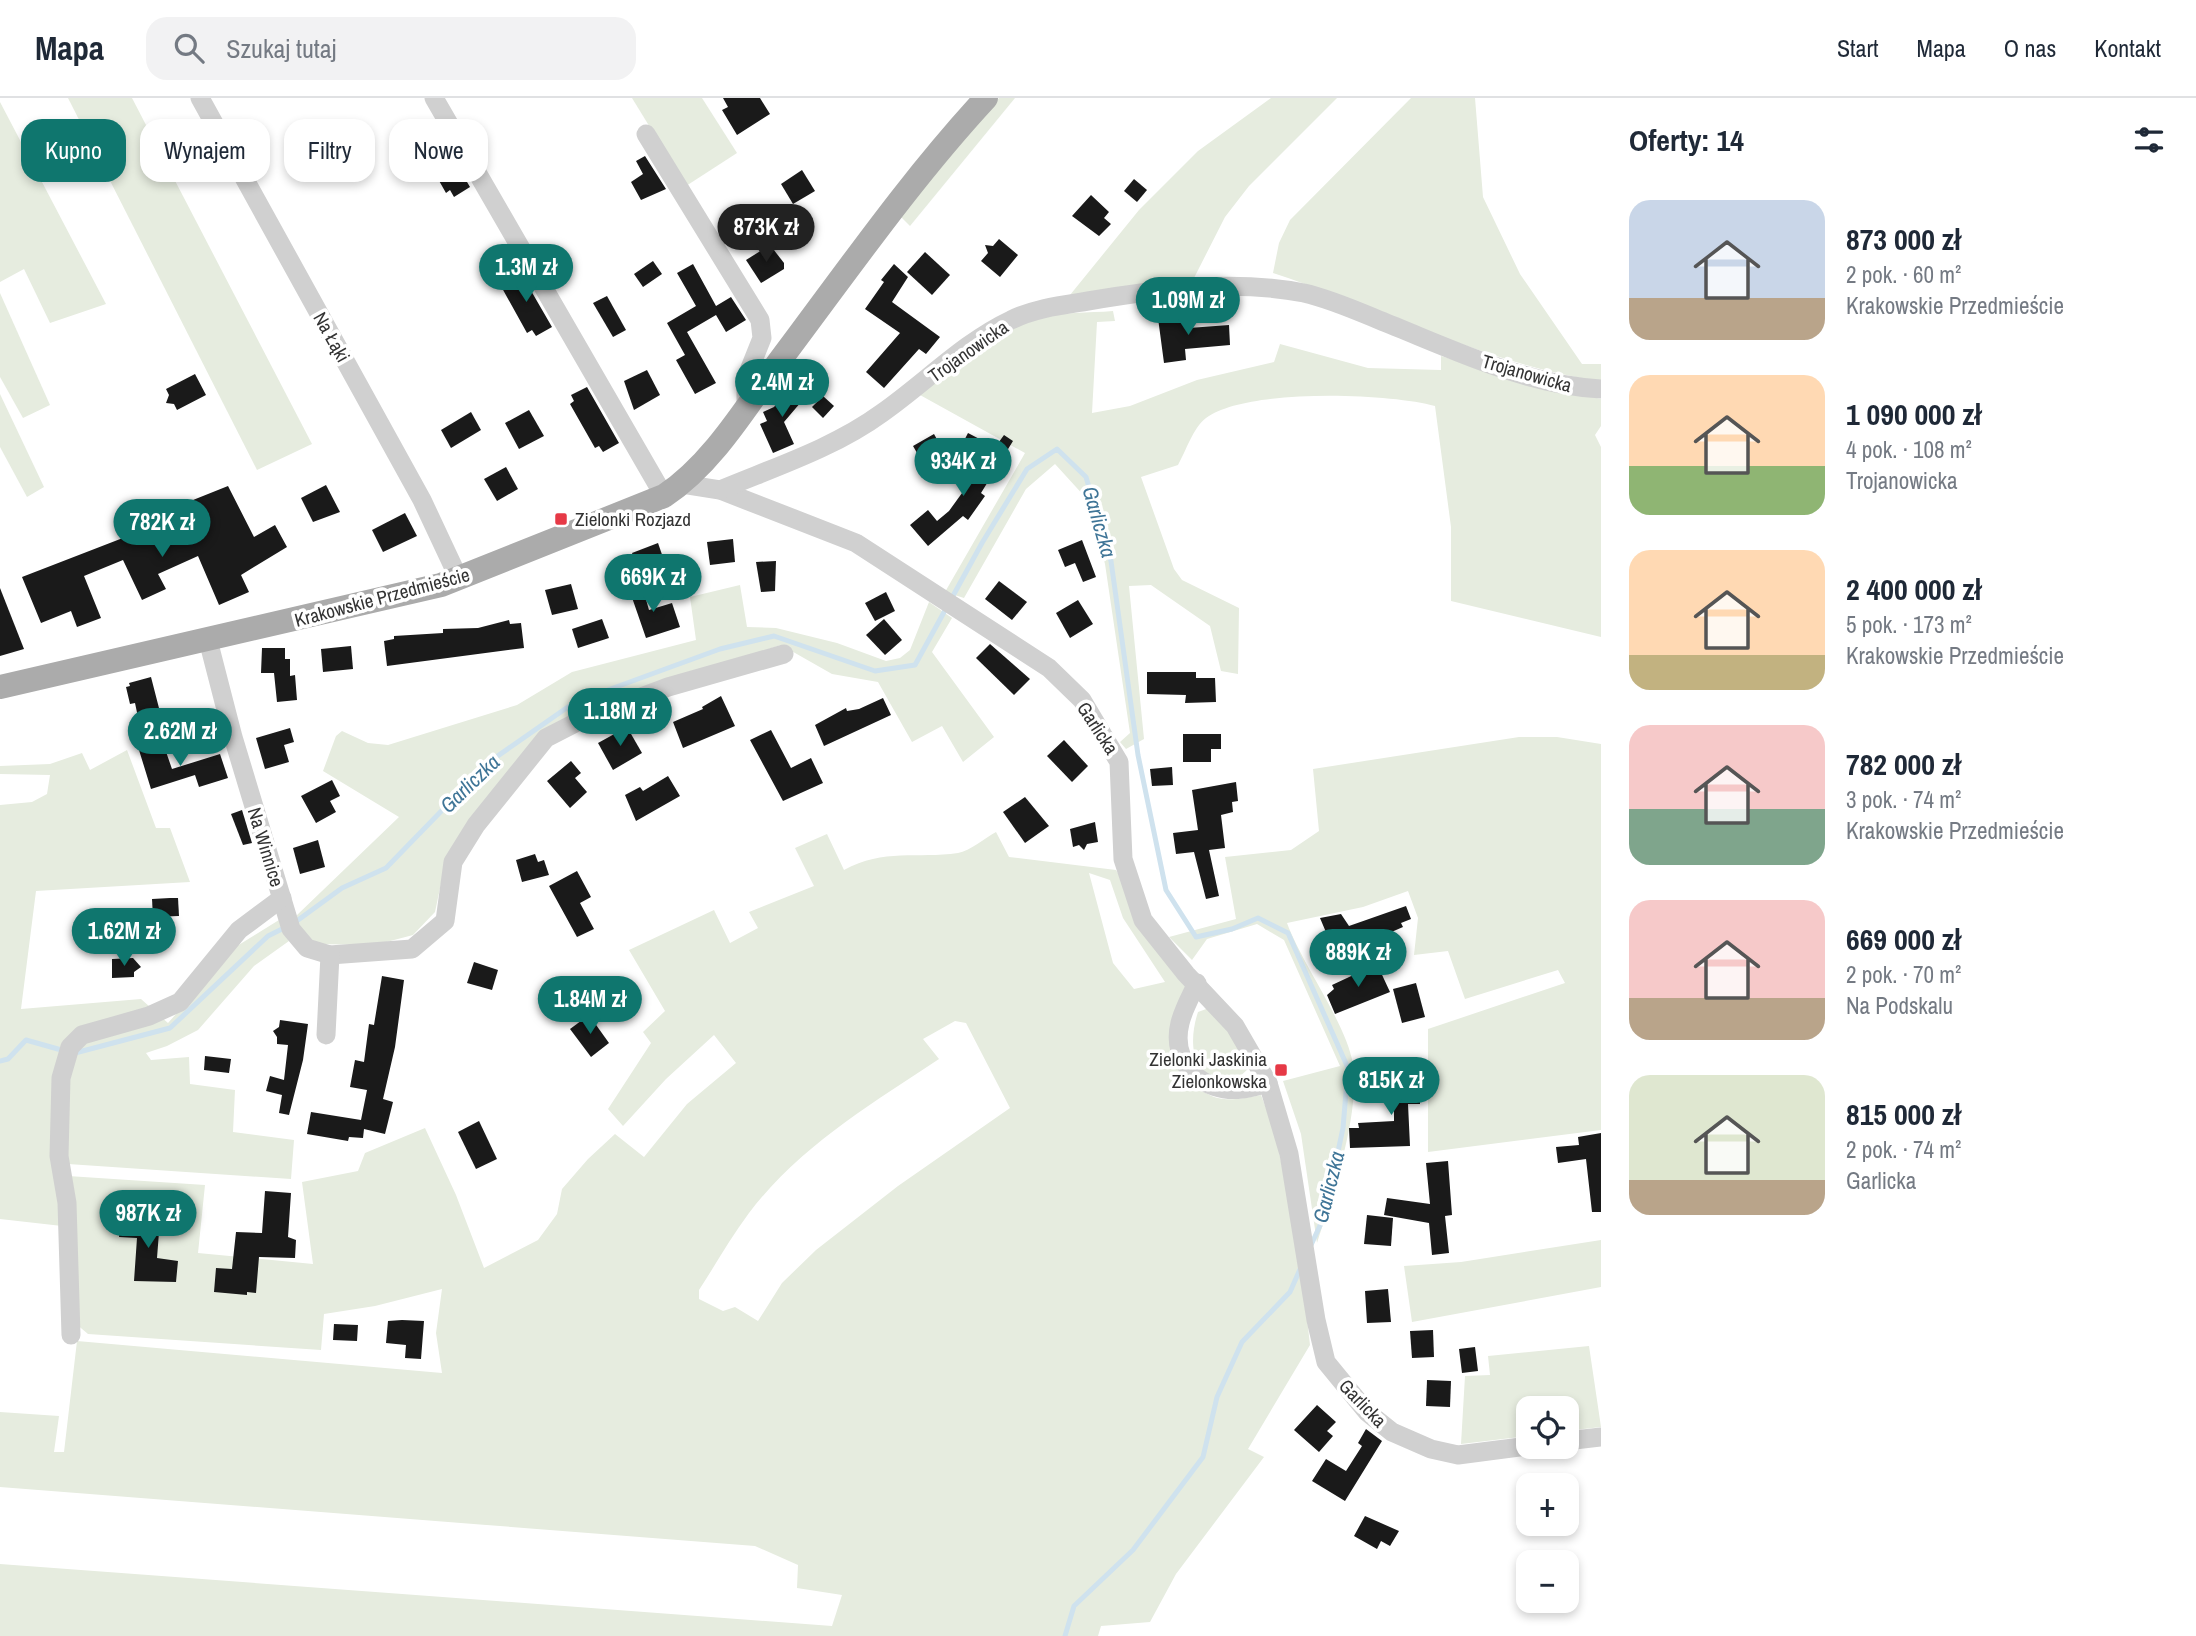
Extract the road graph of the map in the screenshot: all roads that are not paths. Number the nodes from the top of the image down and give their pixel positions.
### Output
1 (200, 98) edge
2 (434, 98) edge
3 (986, 98) edge
4 (646, 134) dead end
5 (1601, 389) edge
6 (746, 407) junction
7 (673, 490) junction
8 (719, 490) junction
9 (459, 579) junction
10 (208, 640) junction
11 (784, 654) dead end
12 (0, 688) edge
13 (282, 898) junction
14 (330, 955) junction
15 (1197, 983) junction
16 (326, 1035) dead end
17 (1268, 1083) junction
18 (71, 1335) dead end
19 (1601, 1437) edge
20 (1579, 1440) edge
21 (1516, 1448) edge

1 - 9 street, Na Łąki
2 - 7 street
3 - 6 main road, Krakowskie Przedmieście
4 - 6 street
5 - 8 street, Trojanowicka
6 - 7 main road, Krakowskie Przedmieście
7 - 8 street, Garlicka
7 - 9 main road, Krakowskie Przedmieście
8 - 15 street, Garlicka
9 - 10 main road, Krakowskie Przedmieście
10 - 12 main road, Krakowskie Przedmieście
10 - 13 street, Na Winnice
11 - 14 street
13 - 14 street, Na Winnice
13 - 18 street
14 - 16 street
15 - 17 street, Garlicka
15 - 17 street
17 - 21 street, Garlicka
19 - 20 street

